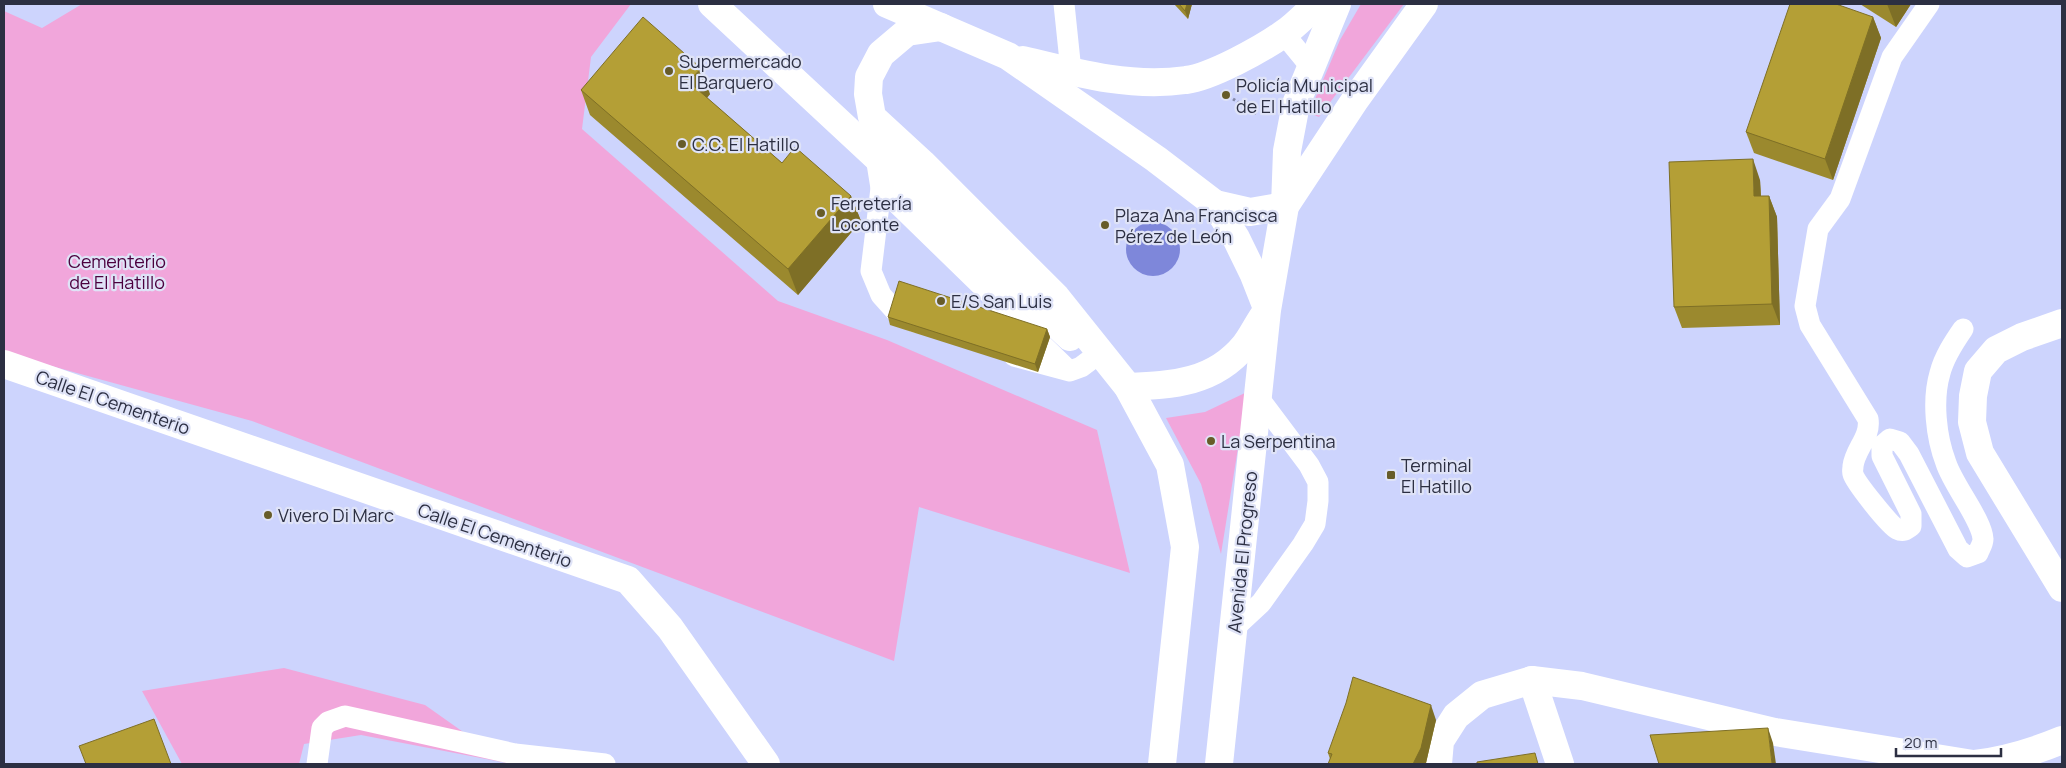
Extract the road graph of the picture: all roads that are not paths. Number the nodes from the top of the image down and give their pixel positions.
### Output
1 (712, 4) edge
2 (887, 4) edge
3 (1317, 4) edge
4 (1337, 4) edge
5 (1424, 4) edge
6 (1929, 4) edge
7 (1061, 7) edge
8 (941, 28) junction
9 (1284, 34) junction
10 (1008, 56) junction
11 (1311, 67) junction
12 (1071, 71) junction
13 (876, 158) junction
14 (881, 188) junction
15 (1215, 204) junction
16 (1285, 206) junction
17 (1267, 310) junction
18 (2062, 324) edge
19 (932, 329) edge
20 (1963, 329) dead end
21 (995, 351) edge
22 (1949, 351) junction
23 (1093, 358) junction
24 (4, 364) edge
25 (1978, 370) junction
26 (1070, 371) junction
27 (1128, 387) junction
28 (1258, 397) junction
29 (2062, 588) edge
30 (1233, 629) junction
31 (1532, 680) junction
32 (2062, 740) edge
33 (317, 764) edge
34 (605, 764) edge
35 (766, 764) edge
36 (1162, 764) edge
37 (1219, 764) edge
38 (1438, 764) edge
39 (1560, 764) edge
40 (1974, 764) edge

1 - 13 street
2 - 8 street
3 - 9 street
4 - 11 street, Avenida El Progreso
5 - 16 street
6 - 22 lane
7 - 12 lane
8 - 10 street
8 - 27 street
9 - 11 lane
9 - 12 street
10 - 12 street
10 - 15 street
11 - 16 street, Avenida El Progreso
13 - 14 lane
13 - 23 street
14 - 19 lane
14 - 26 lane
15 - 16 street
15 - 17 street
16 - 17 street, Avenida El Progreso
17 - 27 street
17 - 28 street, Avenida El Progreso
18 - 25 street
20 - 22 lane
21 - 26 lane
22 - 25 lane
23 - 26 lane
23 - 27 street
24 - 35 street, Calle El Cementerio
25 - 29 street
27 - 36 street
28 - 30 street, Avenida El Progreso
28 - 30 lane
30 - 37 street, Avenida El Progreso
31 - 38 street
31 - 39 street
31 - 40 street
32 - 40 street
33 - 34 lane

